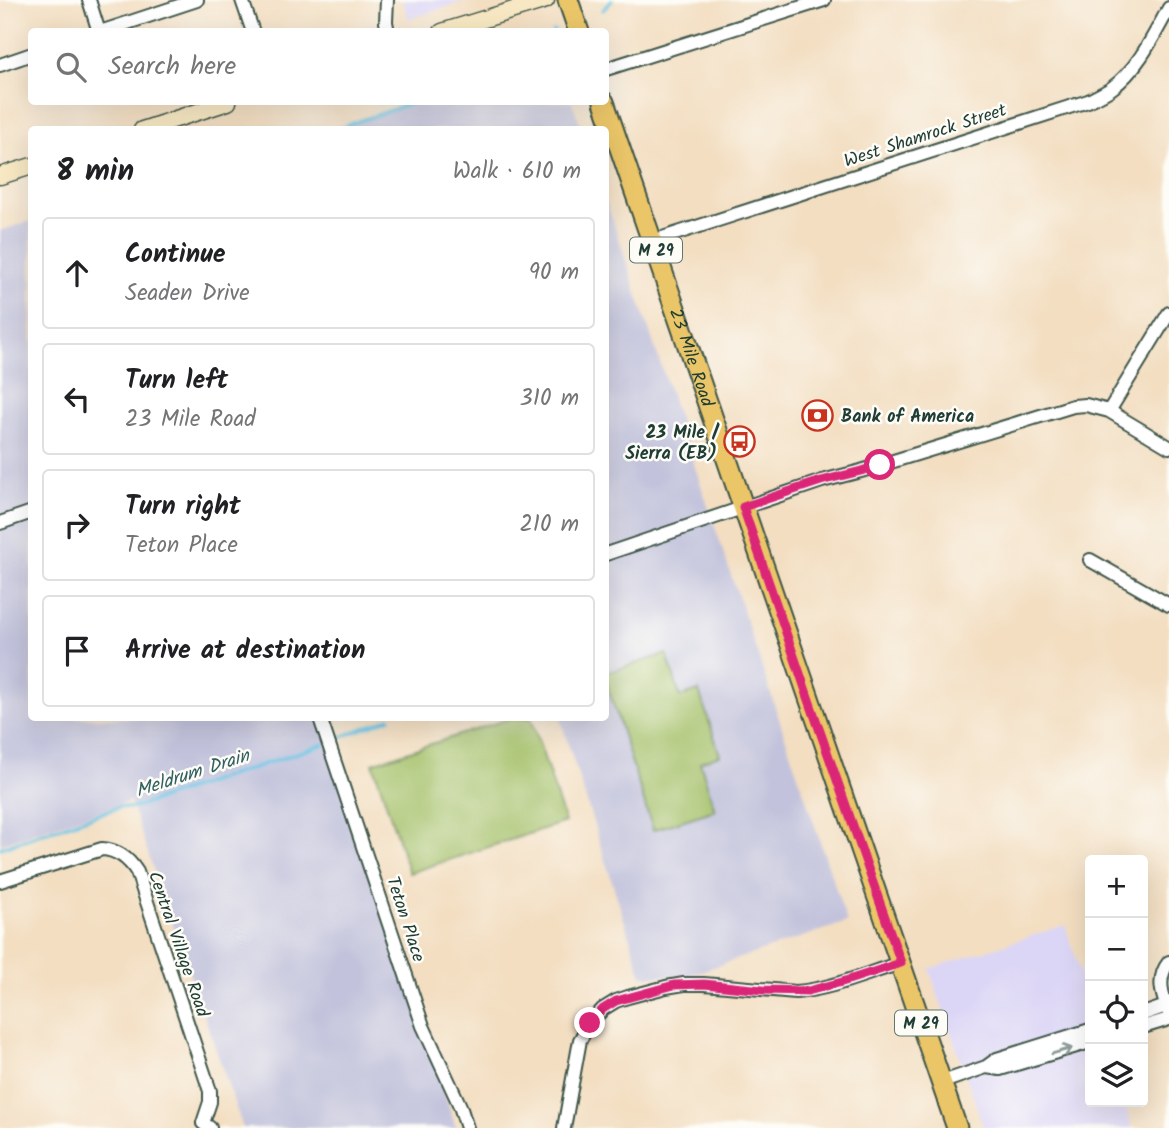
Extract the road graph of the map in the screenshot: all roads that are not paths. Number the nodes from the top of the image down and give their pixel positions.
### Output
1 (89, 0) edge
2 (197, 0) edge
3 (242, 0) edge
4 (387, 0) edge
5 (546, 0) edge
6 (568, 0) edge
7 (824, 0) edge
8 (1169, 8) edge
9 (98, 28) edge
10 (111, 28) edge
11 (252, 28) edge
12 (387, 28) edge
13 (455, 28) edge
14 (578, 28) edge
15 (28, 55) edge
16 (0, 65) edge
17 (609, 68) edge
18 (219, 105) edge
19 (605, 105) edge
20 (154, 126) edge
21 (28, 167) edge
22 (0, 176) edge
23 (653, 241) junction
24 (1169, 313) edge
25 (1109, 411) junction
26 (1169, 447) edge
27 (743, 507) junction
28 (28, 513) edge
29 (0, 523) edge
30 (609, 553) edge
31 (1090, 560) dead end
32 (1169, 605) edge
33 (321, 721) edge
34 (0, 881) edge
35 (1169, 962) edge
36 (901, 963) junction
37 (1168, 1013) edge
38 (1148, 1014) edge
39 (1148, 1024) edge
40 (1085, 1038) edge
41 (940, 1083) junction
42 (201, 1126) edge
43 (467, 1128) edge
44 (564, 1128) edge
45 (957, 1128) edge

1 - 9 street
2 - 10 street
3 - 11 street
4 - 12 street
5 - 13 street
6 - 14 main road
7 - 17 street
8 - 23 street, West Shamrock Street
15 - 16 street
18 - 20 street
19 - 23 main road, 23 Mile Road / M 29
21 - 22 street
23 - 27 main road, 23 Mile Road / M 29
24 - 25 street
25 - 26 street
25 - 27 street
27 - 30 street
27 - 36 main road, 23 Mile Road / M 29
28 - 29 street
31 - 32 street
33 - 43 street, Teton Place
34 - 42 street, Central Village Road
35 - 37 street
36 - 41 main road, 23 Mile Road / M 29
36 - 44 street
37 - 38 street
37 - 39 street
40 - 41 street
41 - 45 main road, 23 Mile Road / M 29

